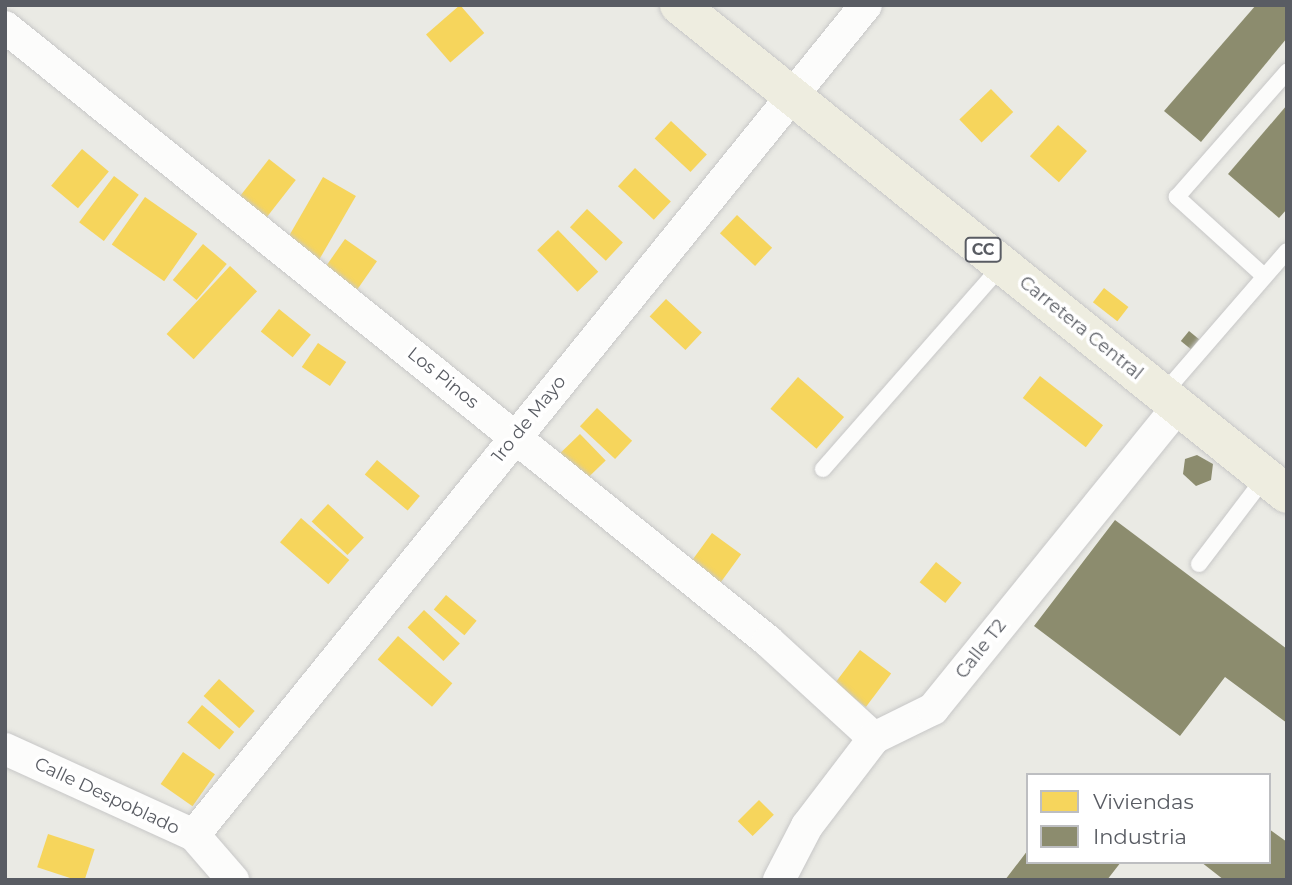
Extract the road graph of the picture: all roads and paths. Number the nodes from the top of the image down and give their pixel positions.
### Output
1 (679, 5) edge
2 (866, 5) edge
3 (5, 27) edge
4 (1287, 72) edge
5 (791, 97) junction
6 (1287, 251) edge
7 (1002, 265) junction
8 (1264, 276) junction
9 (1171, 400) junction
10 (516, 436) junction
11 (823, 469) dead end
12 (1276, 485) edge
13 (1199, 564) dead end
14 (874, 738) junction
15 (5, 749) edge
16 (194, 835) junction
17 (790, 873) edge
18 (233, 880) edge

1 - 5 highway, Carretera Central / CC
2 - 5 street, 1ro de Mayo
3 - 10 street, Los Pinos
4 - 8 lane
5 - 7 highway, Carretera Central / CC
5 - 10 street, 1ro de Mayo
6 - 8 lane
7 - 9 highway, Carretera Central / CC
7 - 11 lane
8 - 9 lane
9 - 12 highway, Carretera Central / CC
9 - 14 street, Calle T2
10 - 14 street, Los Pinos
10 - 16 street, 1ro de Mayo
12 - 13 lane
14 - 17 street, Calle T2
15 - 16 street, Calle Despoblado
16 - 18 street, Calle Despoblado

